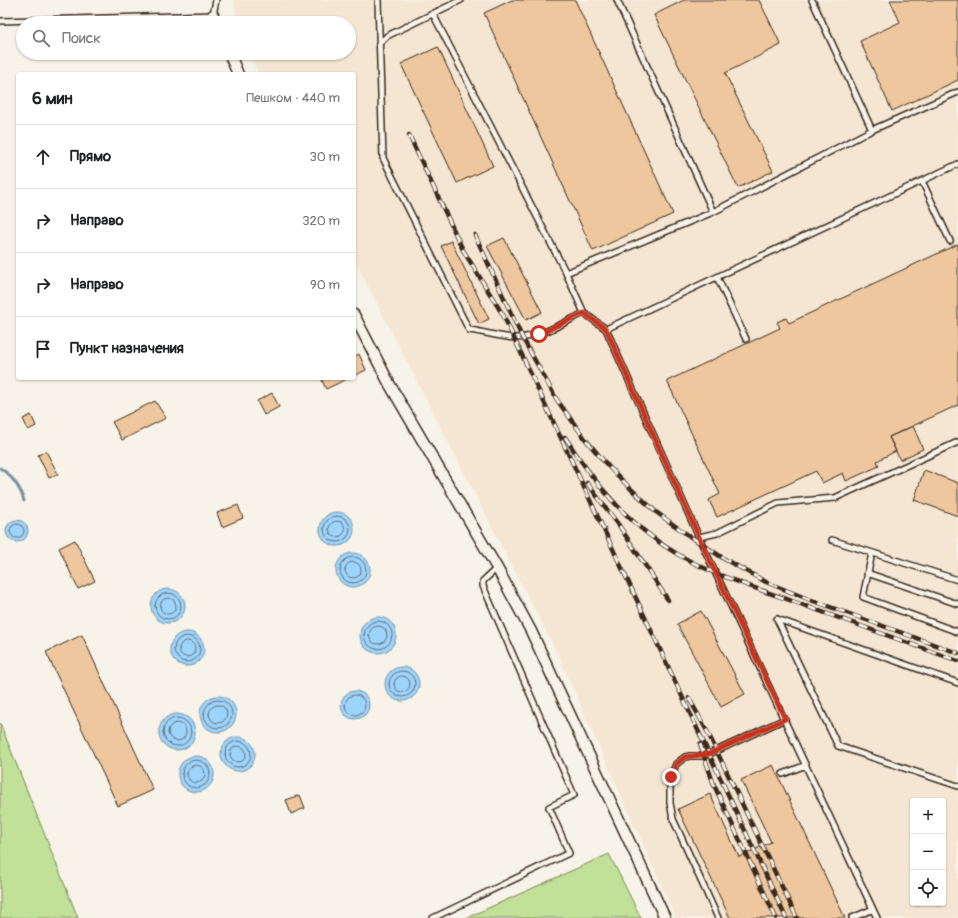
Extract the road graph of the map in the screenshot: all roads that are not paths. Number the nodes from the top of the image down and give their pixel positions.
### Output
1 (216, 0) edge
2 (378, 0) edge
3 (461, 0) edge
4 (617, 0) edge
5 (812, 0) edge
6 (433, 14) junction
7 (215, 16) edge
8 (0, 20) edge
9 (16, 20) edge
10 (379, 44) junction
11 (232, 60) edge
12 (237, 72) edge
13 (958, 92) edge
14 (872, 130) junction
15 (958, 164) edge
16 (922, 181) junction
17 (713, 212) junction
18 (950, 241) dead end
19 (566, 273) junction
20 (717, 277) junction
21 (584, 313) junction
22 (356, 319) edge
23 (606, 329) junction
24 (746, 339) dead end
25 (958, 442) edge
26 (700, 537) junction
27 (832, 540) dead end
28 (872, 553) junction
29 (497, 568) junction
30 (868, 573) junction
31 (958, 580) edge
32 (958, 604) edge
33 (958, 632) edge
34 (958, 683) edge
35 (785, 719) junction
36 (806, 765) junction
37 (783, 774) dead end
38 (958, 786) edge
39 (873, 908) junction
40 (433, 918) edge
41 (665, 918) edge
42 (718, 918) edge
43 (852, 918) edge
44 (877, 918) edge

1 - 7 lane
2 - 10 lane
3 - 6 lane
4 - 17 lane
5 - 14 lane
6 - 10 lane
6 - 19 lane
8 - 9 lane
10 - 21 lane
11 - 12 street
13 - 14 lane
14 - 17 lane
15 - 16 lane
16 - 18 lane
16 - 20 lane
17 - 19 lane
19 - 21 lane
20 - 23 lane
20 - 24 lane
21 - 23 lane
22 - 29 street
23 - 26 lane
25 - 26 lane
26 - 35 lane
27 - 28 lane
28 - 30 lane
28 - 31 lane
29 - 40 lane
29 - 41 street
30 - 32 lane
30 - 33 lane
34 - 38 lane
35 - 36 lane
35 - 42 lane
36 - 37 lane
36 - 39 lane
39 - 43 lane
39 - 44 lane

